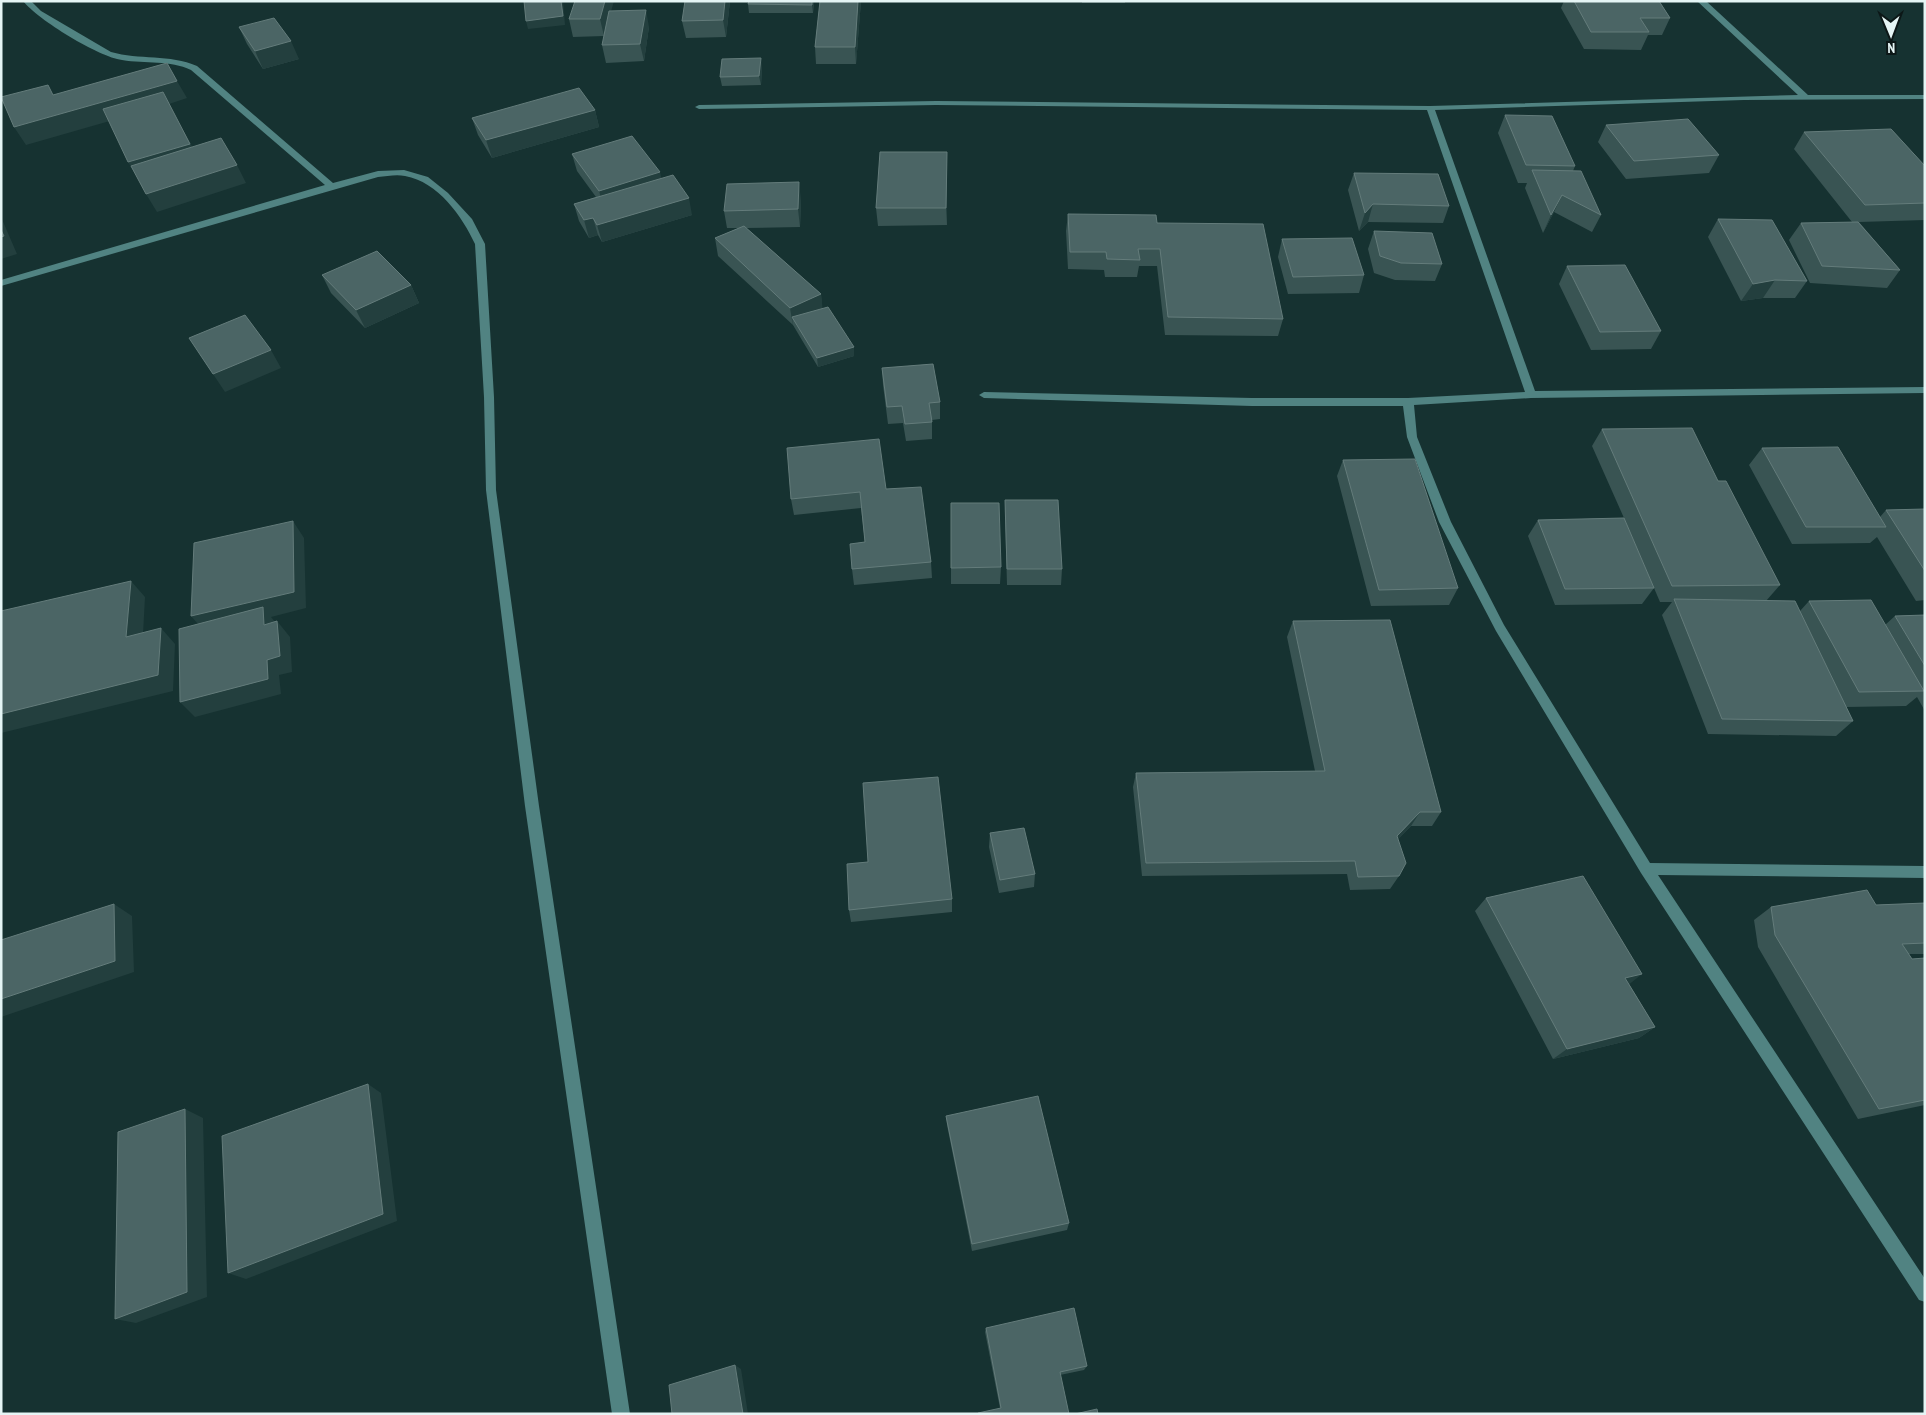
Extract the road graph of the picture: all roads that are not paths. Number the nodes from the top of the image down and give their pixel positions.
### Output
1 (27, 1) edge
2 (1701, 1) edge
3 (1925, 97) edge
4 (1806, 98) junction
5 (699, 107) dead end
6 (1430, 108) junction
7 (331, 186) junction
8 (1, 283) edge
9 (1925, 390) edge
10 (1530, 394) junction
11 (984, 395) dead end
12 (1408, 402) junction
13 (1646, 869) junction
14 (1925, 872) edge
15 (1925, 1294) edge
16 (621, 1414) edge

1 - 7 street
2 - 4 street
3 - 4 street
4 - 6 street
5 - 6 street
6 - 10 street
7 - 8 street
7 - 16 street
9 - 10 street
10 - 12 street
11 - 12 street
12 - 13 street
13 - 14 street
13 - 15 street

